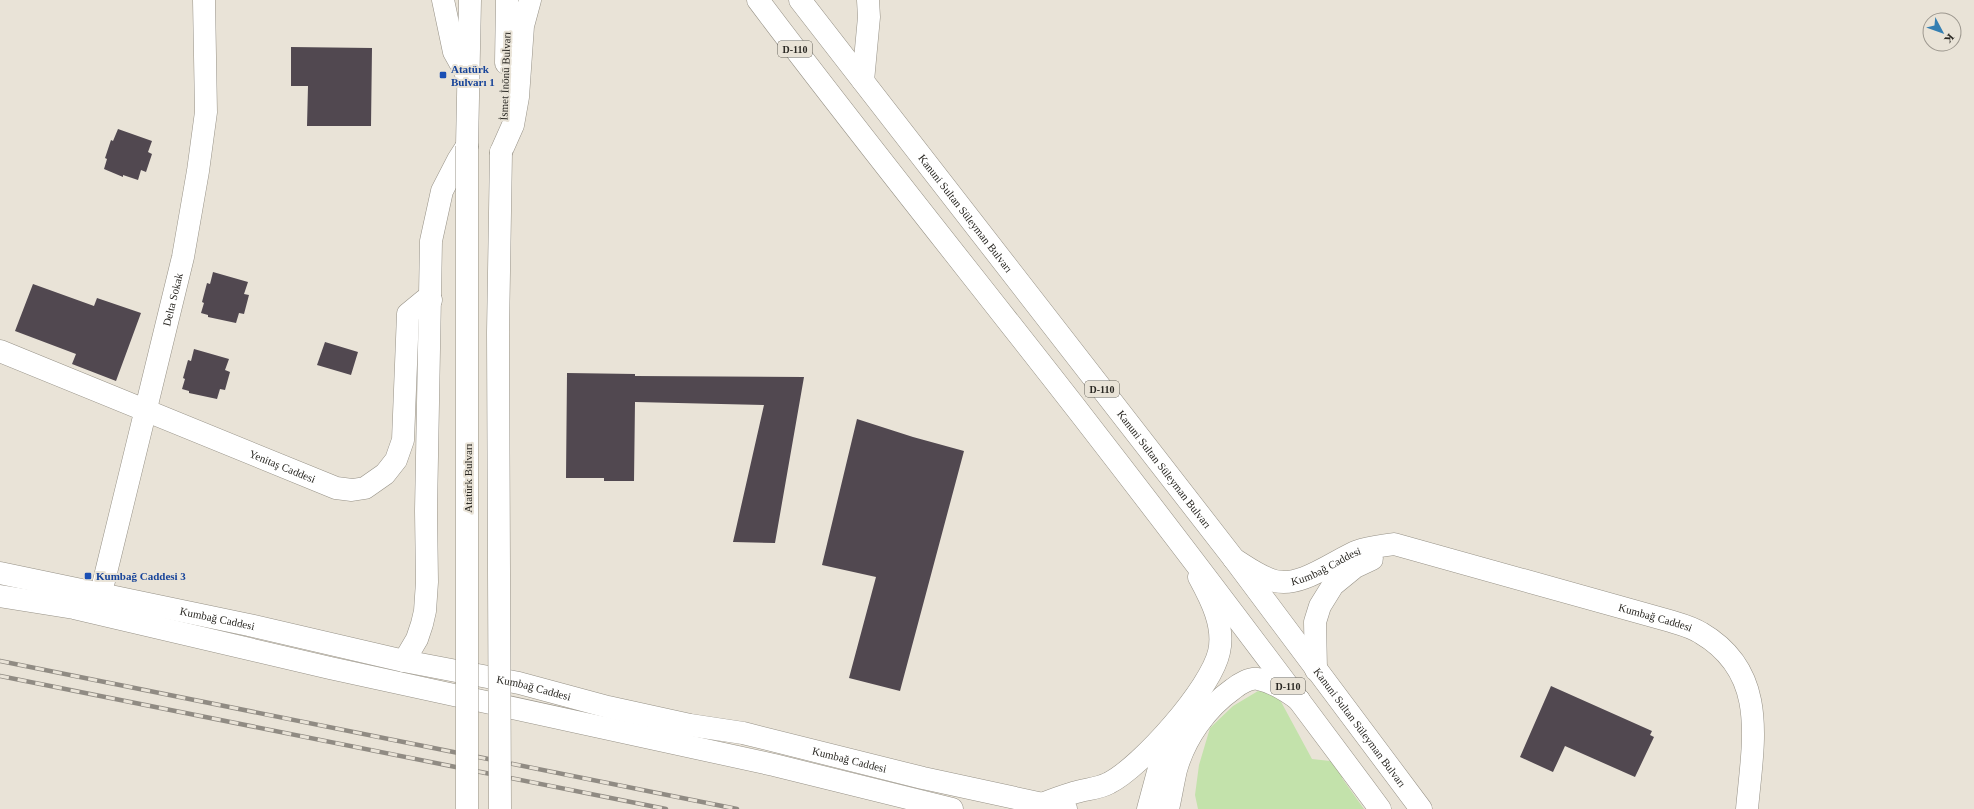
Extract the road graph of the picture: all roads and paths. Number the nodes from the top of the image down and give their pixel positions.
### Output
1 (204, 0) edge
2 (443, 0) edge
3 (470, 0) edge
4 (508, 0) edge
5 (530, 0) edge
6 (746, 0) edge
7 (758, 0) edge
8 (800, 0) edge
9 (868, 0) edge
10 (468, 77) junction
11 (863, 81) junction
12 (832, 97) junction
13 (467, 146) junction
14 (502, 152) junction
15 (431, 300) junction
16 (0, 351) edge
17 (145, 411) junction
18 (1420, 551) junction
19 (1234, 559) junction
20 (1196, 564) junction
21 (0, 573) edge
22 (101, 593) junction
23 (0, 596) edge
24 (404, 662) junction
25 (1316, 670) junction
26 (1299, 700) junction
27 (1170, 730) junction
28 (1042, 804) junction
29 (467, 809) edge
30 (500, 809) edge
31 (952, 809) edge
32 (1066, 809) edge
33 (1148, 809) edge
34 (1168, 809) edge
35 (1380, 809) edge
36 (1421, 809) edge
37 (1747, 809) edge

1 - 17 main road, Delta Sokak
2 - 10 main road
3 - 10 main road
4 - 14 main road, İsmet İnönü Bulvarı
5 - 14 main road
6 - 12 main road
7 - 12 main road, D-110
8 - 11 main road, Kanuni Sultan Süleyman Bulvarı / D-110
9 - 11 main road
10 - 13 main road
11 - 19 main road, Kanuni Sultan Süleyman Bulvarı / D-110
12 - 20 main road, D-110
13 - 15 main road
13 - 29 main road, Atatürk Bulvarı, bridge
14 - 30 main road, bridge
15 - 17 main road, Yenitaş Caddesi
15 - 24 main road
16 - 17 main road, Yenitaş Caddesi
17 - 22 main road, Delta Sokak
18 - 19 main road, Kumbağ Caddesi
18 - 25 main road, Kumbağ Caddesi
18 - 37 main road, Kumbağ Caddesi
19 - 25 main road, Kanuni Sultan Süleyman Bulvarı / D-110
20 - 26 main road, D-110
20 - 27 main road
21 - 22 main road, Kumbağ Caddesi
22 - 24 main road, Kumbağ Caddesi
23 - 31 main road, Kumbağ Caddesi
24 - 28 main road, Kumbağ Caddesi
25 - 36 main road, Kanuni Sultan Süleyman Bulvarı / D-110
26 - 34 main road
26 - 35 main road, D-110
27 - 28 main road
27 - 33 main road
28 - 32 main road, Kumbağ Caddesi

